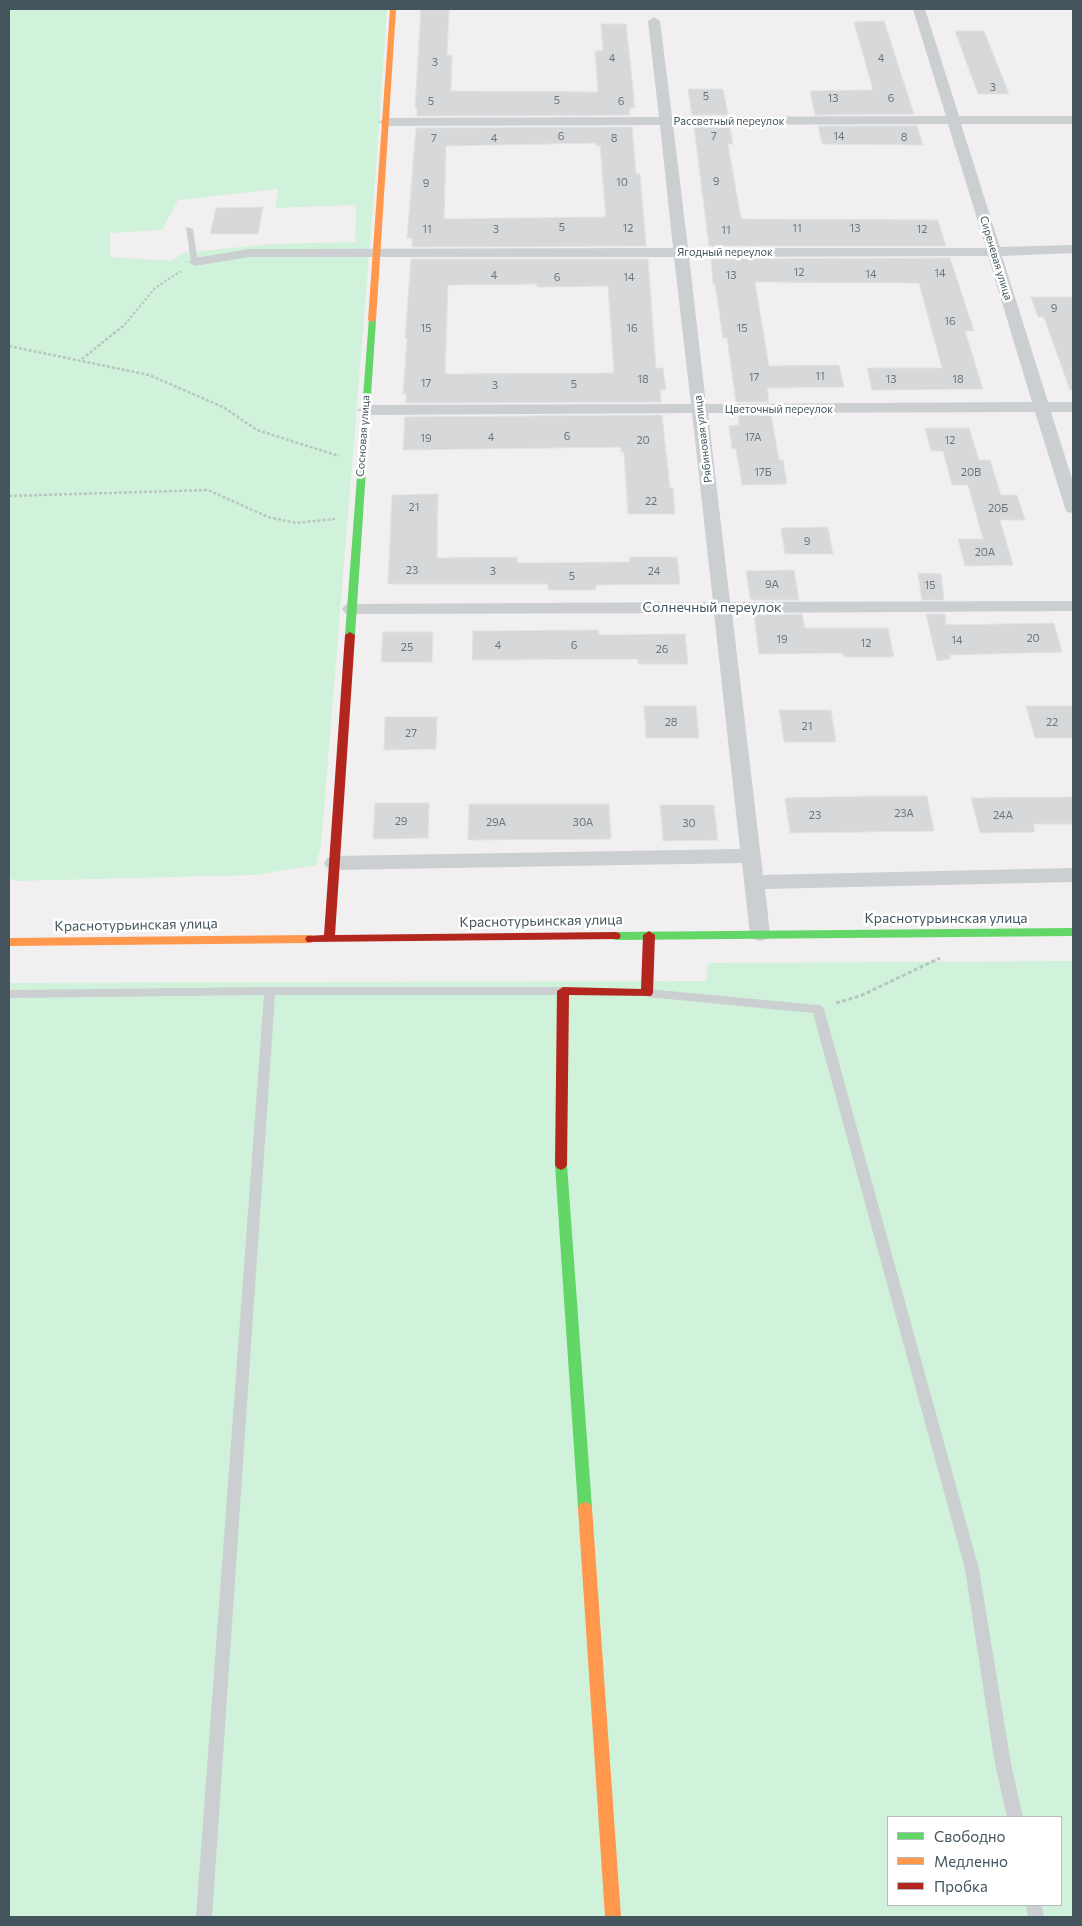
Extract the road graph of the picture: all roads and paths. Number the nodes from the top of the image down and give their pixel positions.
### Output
1 (393, 9) edge
2 (919, 9) edge
3 (654, 21) dead end
4 (953, 120) junction
5 (1073, 120) edge
6 (666, 121) junction
7 (385, 122) junction
8 (189, 229) dead end
9 (1073, 250) edge
10 (376, 252) junction
11 (681, 252) junction
12 (994, 252) junction
13 (194, 262) junction
14 (9, 346) edge
15 (82, 360) junction
16 (1073, 407) edge
17 (1042, 408) junction
18 (365, 410) junction
19 (699, 410) junction
20 (362, 461) junction
21 (9, 496) edge
22 (1073, 508) edge
23 (357, 525) junction
24 (1073, 606) edge
25 (722, 607) junction
26 (351, 609) junction
27 (751, 856) junction
28 (334, 863) junction
29 (1073, 876) edge
30 (754, 882) junction
31 (1073, 932) edge
32 (760, 934) junction
33 (649, 935) junction
34 (329, 938) junction
35 (9, 942) edge
36 (950, 957) dead end
37 (270, 991) junction
38 (563, 991) junction
39 (647, 993) junction
40 (9, 994) edge
41 (818, 1009) junction
42 (1015, 1816) edge
43 (204, 1917) edge
44 (613, 1917) edge

1 - 7 street, Сосновая улица
2 - 4 street, Сиреневая улица
3 - 6 street, Рябиновая улица
4 - 5 street, Рассветный переулок
4 - 6 street, Рассветный переулок
4 - 12 street, Сиреневая улица
6 - 7 street, Рассветный переулок
6 - 11 street, Рябиновая улица
7 - 10 street, Сосновая улица
8 - 13 lane
9 - 12 street, Ягодный переулок
10 - 11 street, Ягодный переулок
10 - 13 street, Ягодный переулок
10 - 18 street, Сосновая улица
11 - 12 street, Ягодный переулок
11 - 19 street, Рябиновая улица
12 - 17 street, Сиреневая улица
13 - 15 path
14 - 15 path
15 - 20 path
16 - 17 street, Цветочный переулок
17 - 19 street, Цветочный переулок
17 - 22 street, Сиреневая улица
18 - 19 street, Цветочный переулок
18 - 20 street, Сосновая улица
19 - 25 street, Рябиновая улица
20 - 23 street, Сосновая улица
21 - 23 path
23 - 26 street, Сосновая улица
24 - 25 street, Солнечный переулок
25 - 26 street, Солнечный переулок
25 - 27 street, Рябиновая улица
26 - 28 street, Сосновая улица
27 - 28 street
27 - 30 street, Рябиновая улица
28 - 34 street, Сосновая улица
29 - 30 street
30 - 32 street, Рябиновая улица
31 - 32 street, Краснотурьинская улица
32 - 33 street, Краснотурьинская улица
33 - 34 street, Краснотурьинская улица
33 - 39 street
34 - 35 street, Краснотурьинская улица
36 - 41 path
37 - 38 lane
37 - 40 lane
37 - 43 lane
38 - 39 street
38 - 44 street
39 - 41 lane
41 - 42 lane

